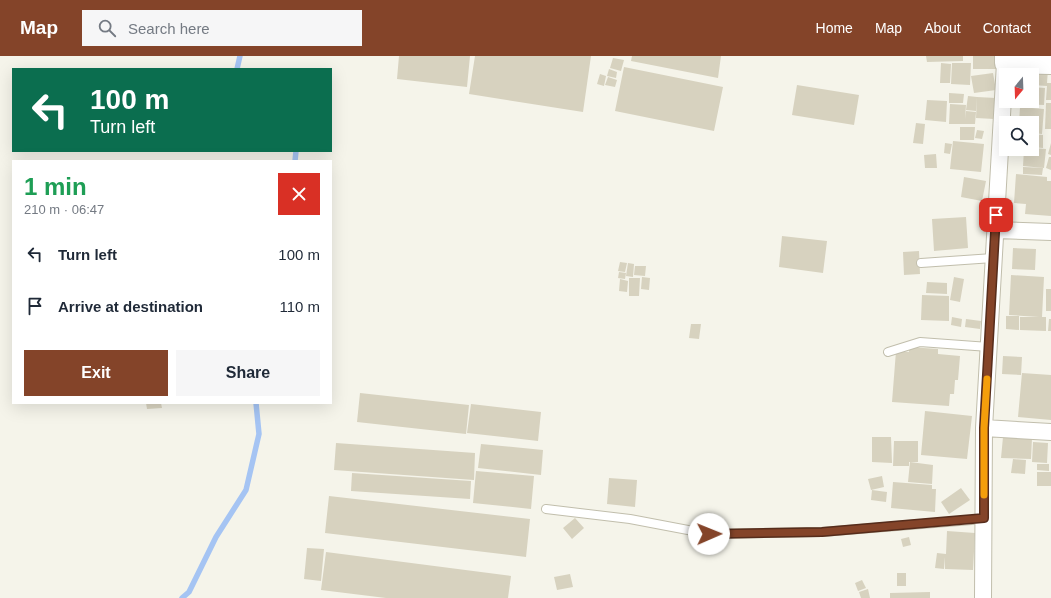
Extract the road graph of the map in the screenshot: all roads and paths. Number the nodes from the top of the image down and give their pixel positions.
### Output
1 (1005, 60) edge
2 (1051, 64) edge
3 (996, 230) junction
4 (1051, 232) edge
5 (993, 258) junction
6 (921, 263) dead end
7 (989, 347) junction
8 (888, 352) dead end
9 (984, 428) junction
10 (1051, 432) edge
11 (546, 509) dead end
12 (984, 518) junction
13 (983, 598) edge

1 - 2 street
1 - 3 street
3 - 4 street
3 - 5 street
5 - 6 lane
5 - 7 street
7 - 8 lane
7 - 9 street
9 - 10 street
9 - 12 street
11 - 12 lane
12 - 13 street

